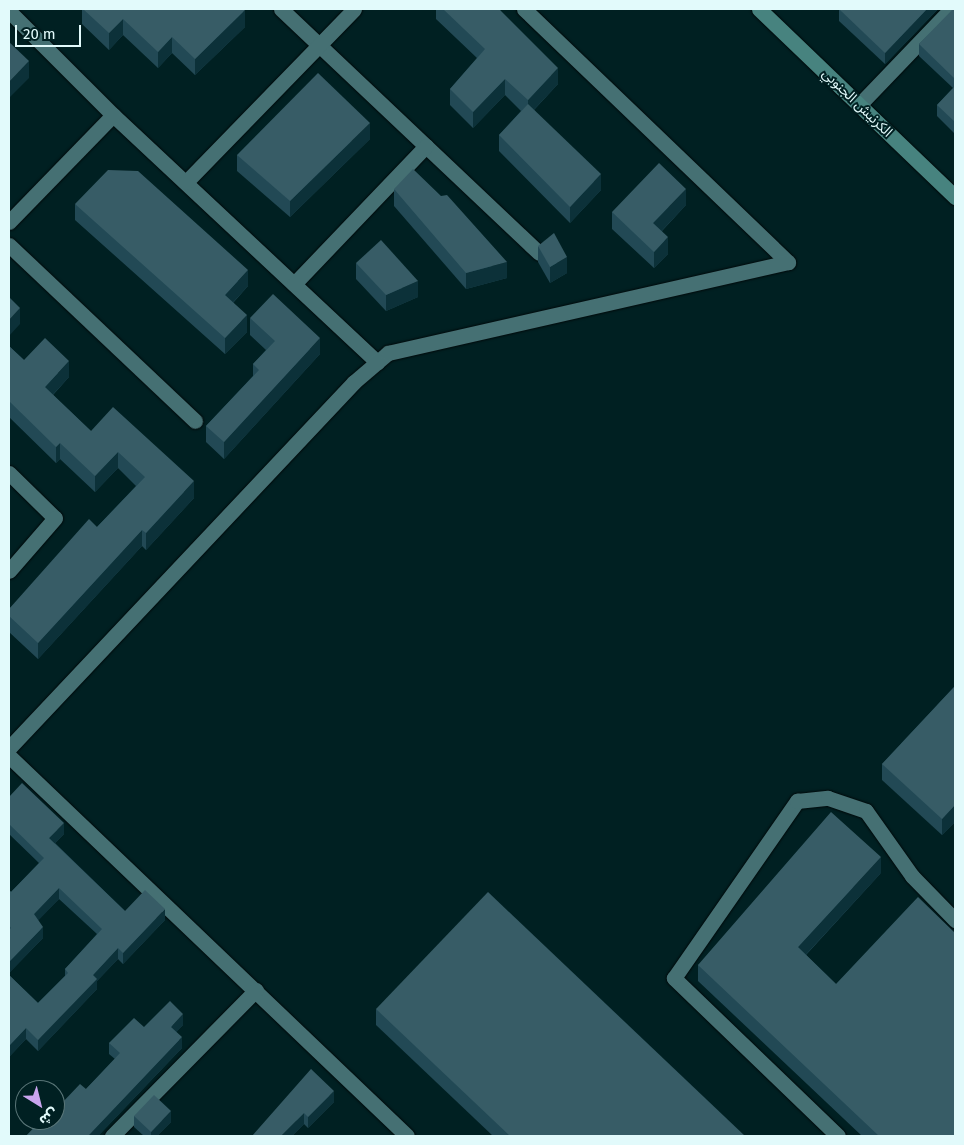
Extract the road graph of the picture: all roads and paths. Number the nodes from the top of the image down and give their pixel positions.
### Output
1 (281, 9) edge
2 (354, 9) edge
3 (524, 9) edge
4 (758, 9) edge
5 (951, 9) edge
6 (9, 11) edge
7 (318, 45) junction
8 (859, 104) junction
9 (113, 115) junction
10 (426, 146) junction
11 (186, 182) junction
12 (955, 197) edge
13 (9, 222) edge
14 (9, 245) edge
15 (539, 253) edge
16 (294, 284) junction
17 (378, 362) junction
18 (196, 421) dead end
19 (9, 473) edge
20 (9, 572) edge
21 (9, 749) edge
22 (955, 920) edge
23 (256, 990) junction
24 (112, 1136) edge
25 (407, 1136) edge
26 (838, 1136) edge

1 - 7 street
2 - 7 street
3 - 17 street
4 - 8 main road, الكرنيش الجنوبي
5 - 8 street
6 - 9 street
7 - 10 street
7 - 11 street
8 - 12 main road, الكرنيش الجنوبي
9 - 11 street
9 - 13 street
10 - 15 street
10 - 16 street
11 - 16 street
14 - 18 street
16 - 17 street
17 - 21 street
19 - 20 street
21 - 23 street
22 - 26 street
23 - 24 street
23 - 25 street

